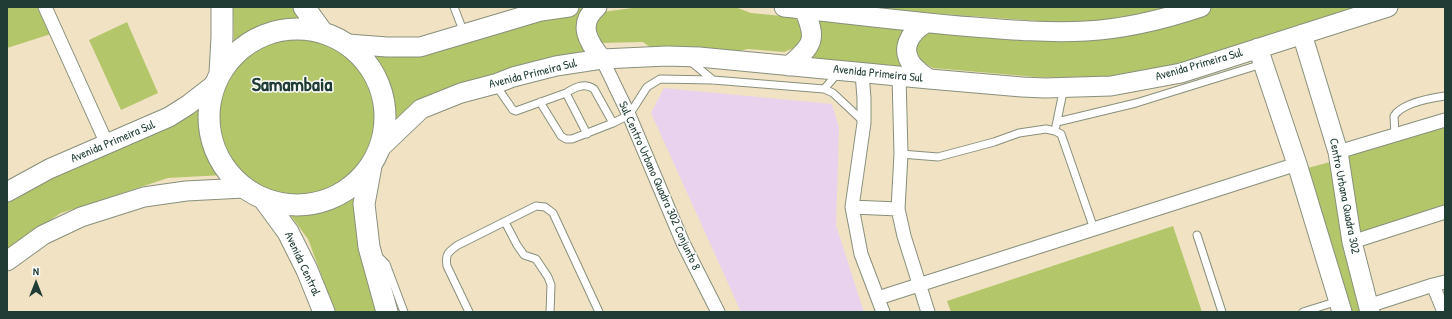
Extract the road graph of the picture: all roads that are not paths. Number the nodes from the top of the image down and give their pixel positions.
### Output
1 (46, 7) edge
2 (222, 7) edge
3 (304, 7) edge
4 (454, 7) edge
5 (569, 7) edge
6 (597, 7) edge
7 (784, 7) edge
8 (1201, 7) edge
9 (1388, 7) edge
10 (804, 9) junction
11 (853, 11) edge
12 (875, 12) edge
13 (926, 23) junction
14 (322, 32) junction
15 (1302, 34) junction
16 (465, 35) junction
17 (348, 44) junction
18 (1261, 56) junction
19 (686, 57) junction
20 (602, 59) junction
21 (789, 66) junction
22 (840, 70) junction
23 (862, 73) junction
24 (899, 76) junction
25 (217, 78) junction
26 (929, 79) junction
27 (713, 80) junction
28 (495, 84) junction
29 (1064, 87) junction
30 (824, 89) junction
31 (566, 93) junction
32 (1445, 96) edge
33 (540, 102) junction
34 (629, 115) junction
35 (1445, 120) edge
36 (864, 122) junction
37 (1057, 122) junction
38 (613, 123) junction
39 (1055, 131) junction
40 (587, 134) junction
41 (1395, 135) junction
42 (107, 144) junction
43 (1338, 152) junction
44 (901, 154) junction
45 (375, 157) junction
46 (1297, 164) junction
47 (244, 188) junction
48 (7, 192) edge
49 (263, 198) junction
50 (852, 207) junction
51 (898, 209) junction
52 (1445, 212) edge
53 (505, 222) junction
54 (1094, 229) junction
55 (1198, 235) dead end
56 (1352, 242) junction
57 (369, 246) junction
58 (7, 261) edge
59 (1439, 283) edge
60 (920, 286) junction
61 (878, 298) junction
62 (1340, 306) edge
63 (1369, 309) edge
64 (324, 312) edge
65 (387, 312) edge
66 (404, 312) edge
67 (469, 312) edge
68 (550, 312) edge
69 (598, 312) edge
70 (718, 312) edge
71 (883, 312) edge
72 (928, 312) edge
73 (1222, 312) edge
74 (1303, 312) edge
75 (1444, 312) edge

1 - 42 street
2 - 25 main road
3 - 14 main road
4 - 16 lane
5 - 16 main road
6 - 20 main road
7 - 10 main road
8 - 13 main road
9 - 15 main road, Avenida Primeira Sul
10 - 11 main road
10 - 21 main road
11 - 12 main road
12 - 13 main road
13 - 26 main road
14 - 17 main road
14 - 25 main road
15 - 18 main road, Avenida Primeira Sul
15 - 43 main road, Centro Urbana Quadra 302
16 - 17 main road
17 - 45 main road
18 - 29 main road, Avenida Primeira Sul
18 - 37 lane
18 - 46 main road
19 - 20 main road, Avenida Primeira Sul
19 - 21 main road, Avenida Primeira Sul
19 - 27 lane
20 - 28 main road, Avenida Primeira Sul
20 - 34 street, Sul Centro Urbano Quadra 302 Conjunto 8
21 - 22 main road, Avenida Primeira Sul
22 - 23 main road, Avenida Primeira Sul
22 - 30 lane
23 - 24 main road, Avenida Primeira Sul
23 - 36 street
24 - 26 main road, Avenida Primeira Sul
24 - 44 street
25 - 42 main road, Avenida Primeira Sul
25 - 47 main road
26 - 29 main road, Avenida Primeira Sul
27 - 30 lane
27 - 34 lane
28 - 33 lane
28 - 45 main road, Avenida Primeira Sul
29 - 37 lane
30 - 36 lane
31 - 33 lane
31 - 38 lane
31 - 40 lane
32 - 41 lane
33 - 40 lane
34 - 38 lane
34 - 70 street, Sul Centro Urbano Quadra 302 Conjunto 8
35 - 41 street
36 - 50 street
37 - 39 lane
38 - 40 lane
39 - 44 lane
39 - 54 lane
41 - 43 street
42 - 48 main road, Avenida Primeira Sul
43 - 56 main road, Centro Urbana Quadra 302
44 - 51 street
45 - 49 main road
45 - 57 main road
46 - 54 street
46 - 62 main road
47 - 49 main road
47 - 58 main road
49 - 64 main road, Avenida Central
50 - 51 street
50 - 61 street
51 - 60 street
52 - 56 street
53 - 67 lane
53 - 68 lane
53 - 69 lane
54 - 60 street
55 - 73 lane
56 - 63 main road, Centro Urbana Quadra 302
57 - 65 main road
57 - 66 lane
59 - 63 street
59 - 75 street
60 - 61 street
60 - 72 street
61 - 71 street
62 - 74 lane

